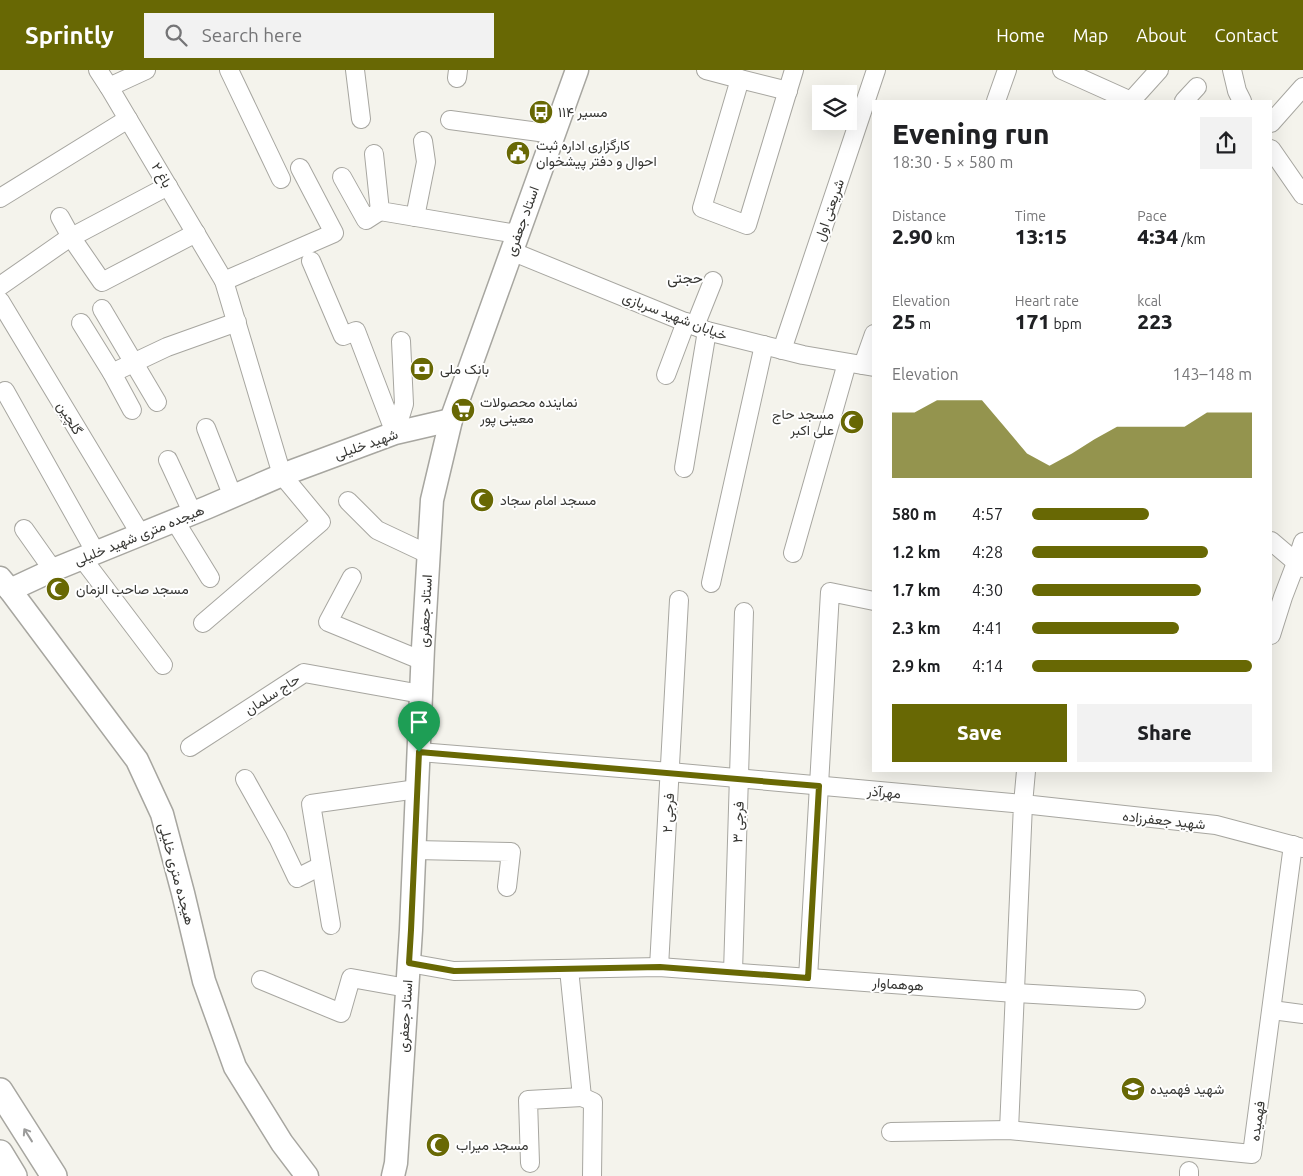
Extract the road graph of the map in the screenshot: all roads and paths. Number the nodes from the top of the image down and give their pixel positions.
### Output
1 (98, 70) edge
2 (146, 70) edge
3 (229, 70) edge
4 (355, 70) edge
5 (577, 70) edge
6 (706, 70) edge
7 (794, 70) edge
8 (876, 70) edge
9 (1007, 70) edge
10 (1062, 70) edge
11 (1159, 70) edge
12 (1232, 70) edge
13 (740, 79) junction
14 (109, 87) junction
15 (1197, 87) dead end
16 (1303, 87) edge
17 (788, 91) junction
18 (996, 100) edge
19 (1129, 100) edge
20 (1132, 100) edge
21 (1185, 100) edge
22 (1242, 100) edge
23 (128, 119) junction
24 (361, 119) dead end
25 (450, 120) dead end
26 (1272, 122) edge
27 (554, 134) junction
28 (423, 142) dead end
29 (1272, 150) edge
30 (374, 154) dead end
31 (300, 168) dead end
32 (342, 177) dead end
33 (281, 179) dead end
34 (168, 186) junction
35 (1303, 195) edge
36 (0, 198) edge
37 (380, 210) junction
38 (60, 217) dead end
39 (415, 217) junction
40 (196, 233) junction
41 (71, 237) junction
42 (514, 242) junction
43 (311, 261) dead end
44 (224, 281) junction
45 (713, 282) dead end
46 (0, 286) edge
47 (0, 301) edge
48 (102, 309) dead end
49 (237, 322) junction
50 (81, 323) dead end
51 (696, 327) junction
52 (872, 339) edge
53 (400, 341) dead end
54 (764, 345) junction
55 (782, 350) junction
56 (133, 363) junction
57 (861, 365) edge
58 (112, 373) junction
59 (666, 375) dead end
60 (5, 391) dead end
61 (156, 402) dead end
62 (132, 410) dead end
63 (451, 420) junction
64 (206, 428) dead end
65 (395, 433) junction
66 (168, 460) dead end
67 (684, 468) dead end
68 (282, 475) junction
69 (232, 497) junction
70 (348, 500) dead end
71 (184, 517) junction
72 (24, 528) dead end
73 (141, 535) junction
74 (1272, 542) edge
75 (1303, 542) edge
76 (793, 553) dead end
77 (428, 554) junction
78 (89, 555) junction
79 (1300, 566) edge
80 (53, 570) junction
81 (352, 577) dead end
82 (210, 578) dead end
83 (711, 583) dead end
84 (5, 584) edge
85 (1277, 596) edge
86 (679, 600) dead end
87 (872, 601) edge
88 (744, 612) dead end
89 (203, 623) dead end
90 (1272, 629) edge
91 (423, 661) junction
92 (163, 665) dead end
93 (421, 694) junction
94 (190, 747) dead end
95 (419, 752) junction
96 (670, 772) junction
97 (1026, 772) edge
98 (740, 779) junction
99 (244, 780) dead end
100 (819, 786) junction
101 (417, 789) junction
102 (1023, 804) junction
103 (1298, 847) edge
104 (415, 850) junction
105 (321, 866) junction
106 (507, 888) dead end
107 (331, 925) dead end
108 (409, 963) junction
109 (660, 967) junction
110 (568, 969) junction
111 (733, 972) junction
112 (808, 978) junction
113 (261, 980) dead end
114 (407, 988) junction
115 (1015, 993) junction
116 (1136, 1000) dead end
117 (1272, 1010) junction
118 (1303, 1014) edge
119 (0, 1091) edge
120 (582, 1097) junction
121 (1009, 1130) junction
122 (891, 1132) dead end
123 (0, 1153) edge
124 (530, 1163) dead end
125 (14, 1176) edge
126 (54, 1176) edge
127 (308, 1176) edge
128 (393, 1176) edge
129 (592, 1176) edge

1 - 14 street, باغ ۲
2 - 14 street
3 - 33 street
4 - 24 street
5 - 27 main road, استاد جعفری
6 - 13 street
7 - 17 street
8 - 55 street, شریعتی اول
9 - 18 street
10 - 19 street
11 - 20 street
12 - 22 street
13 - 17 street
13 - 17 street
14 - 23 street, باغ ۲
15 - 21 street
16 - 26 street
23 - 34 street, باغ ۲
23 - 36 street
25 - 27 street
27 - 42 main road, استاد جعفری
28 - 39 street
29 - 35 street
30 - 37 street
31 - 44 street
32 - 37 street
34 - 40 street, باغ ۲
34 - 41 street
37 - 39 street, خیابان شهید سربازی
38 - 41 street
39 - 42 street, خیابان شهید سربازی
40 - 41 street
40 - 44 street, باغ ۲
41 - 46 street
42 - 51 street, خیابان شهید سربازی
42 - 63 main road, استاد جعفری
43 - 65 street
44 - 49 street, باغ ۲
45 - 51 street
47 - 73 street, گلچین
48 - 56 street
49 - 56 street
49 - 68 street, باغ ۲
50 - 58 street
51 - 54 street, خیابان شهید سربازی
51 - 59 street
51 - 67 street
52 - 57 street
53 - 65 street
54 - 55 street, خیابان شهید سربازی
54 - 83 street
55 - 57 street, خیابان شهید سربازی
56 - 58 street
56 - 61 street
57 - 76 street
58 - 62 street
60 - 78 street
63 - 65 main road, شهید خلیلی
63 - 77 main road, استاد جعفری
64 - 69 street
65 - 68 main road, شهید خلیلی
66 - 71 street
68 - 69 main road, هیجده متری شهید خلیلی
68 - 89 street
69 - 71 main road, هیجده متری شهید خلیلی
70 - 77 street
71 - 73 main road, هیجده متری شهید خلیلی
71 - 82 street
72 - 80 street
73 - 78 main road, هیجده متری شهید خلیلی
74 - 79 street
75 - 79 street
77 - 91 main road, استاد جعفری
78 - 80 main road, هیجده متری شهید خلیلی
78 - 92 street
79 - 85 street
80 - 84 main road, هیجده متری شهید خلیلی
81 - 91 street
84 - 127 main road, هیجده متری خلیلی
85 - 90 street
86 - 96 street, فرجی ۲
87 - 100 street
88 - 98 street, فرجی ۳
91 - 93 main road, استاد جعفری
93 - 94 street, حاج سلمان
93 - 95 main road, استاد جعفری
95 - 96 street, مهرآذر
95 - 101 main road, استاد جعفری
96 - 98 street, مهرآذر
96 - 109 street, فرجی ۲
97 - 102 street
98 - 100 street, مهرآذر
98 - 111 street, فرجی ۳
99 - 105 street
100 - 102 street, مهرآذر
100 - 112 street
101 - 104 main road, استاد جعفری
101 - 105 street
102 - 103 street, شهید جعفرزاده
102 - 115 street
103 - 117 street, فهمیده
104 - 106 street
104 - 108 main road, استاد جعفری
105 - 107 street
108 - 110 street, هوهماوار
108 - 114 main road, استاد جعفری
109 - 110 street, هوهماوار
109 - 111 street, هوهماوار
110 - 120 street
111 - 112 street, هوهماوار
112 - 115 street, هوهماوار
113 - 114 street
114 - 128 main road, استاد جعفری
115 - 116 street, هوهماوار
115 - 121 street
117 - 118 street
117 - 121 street, فهمیده
126 -> 119 highway
120 - 124 street
120 - 129 street
121 - 122 street
123 - 125 highway

